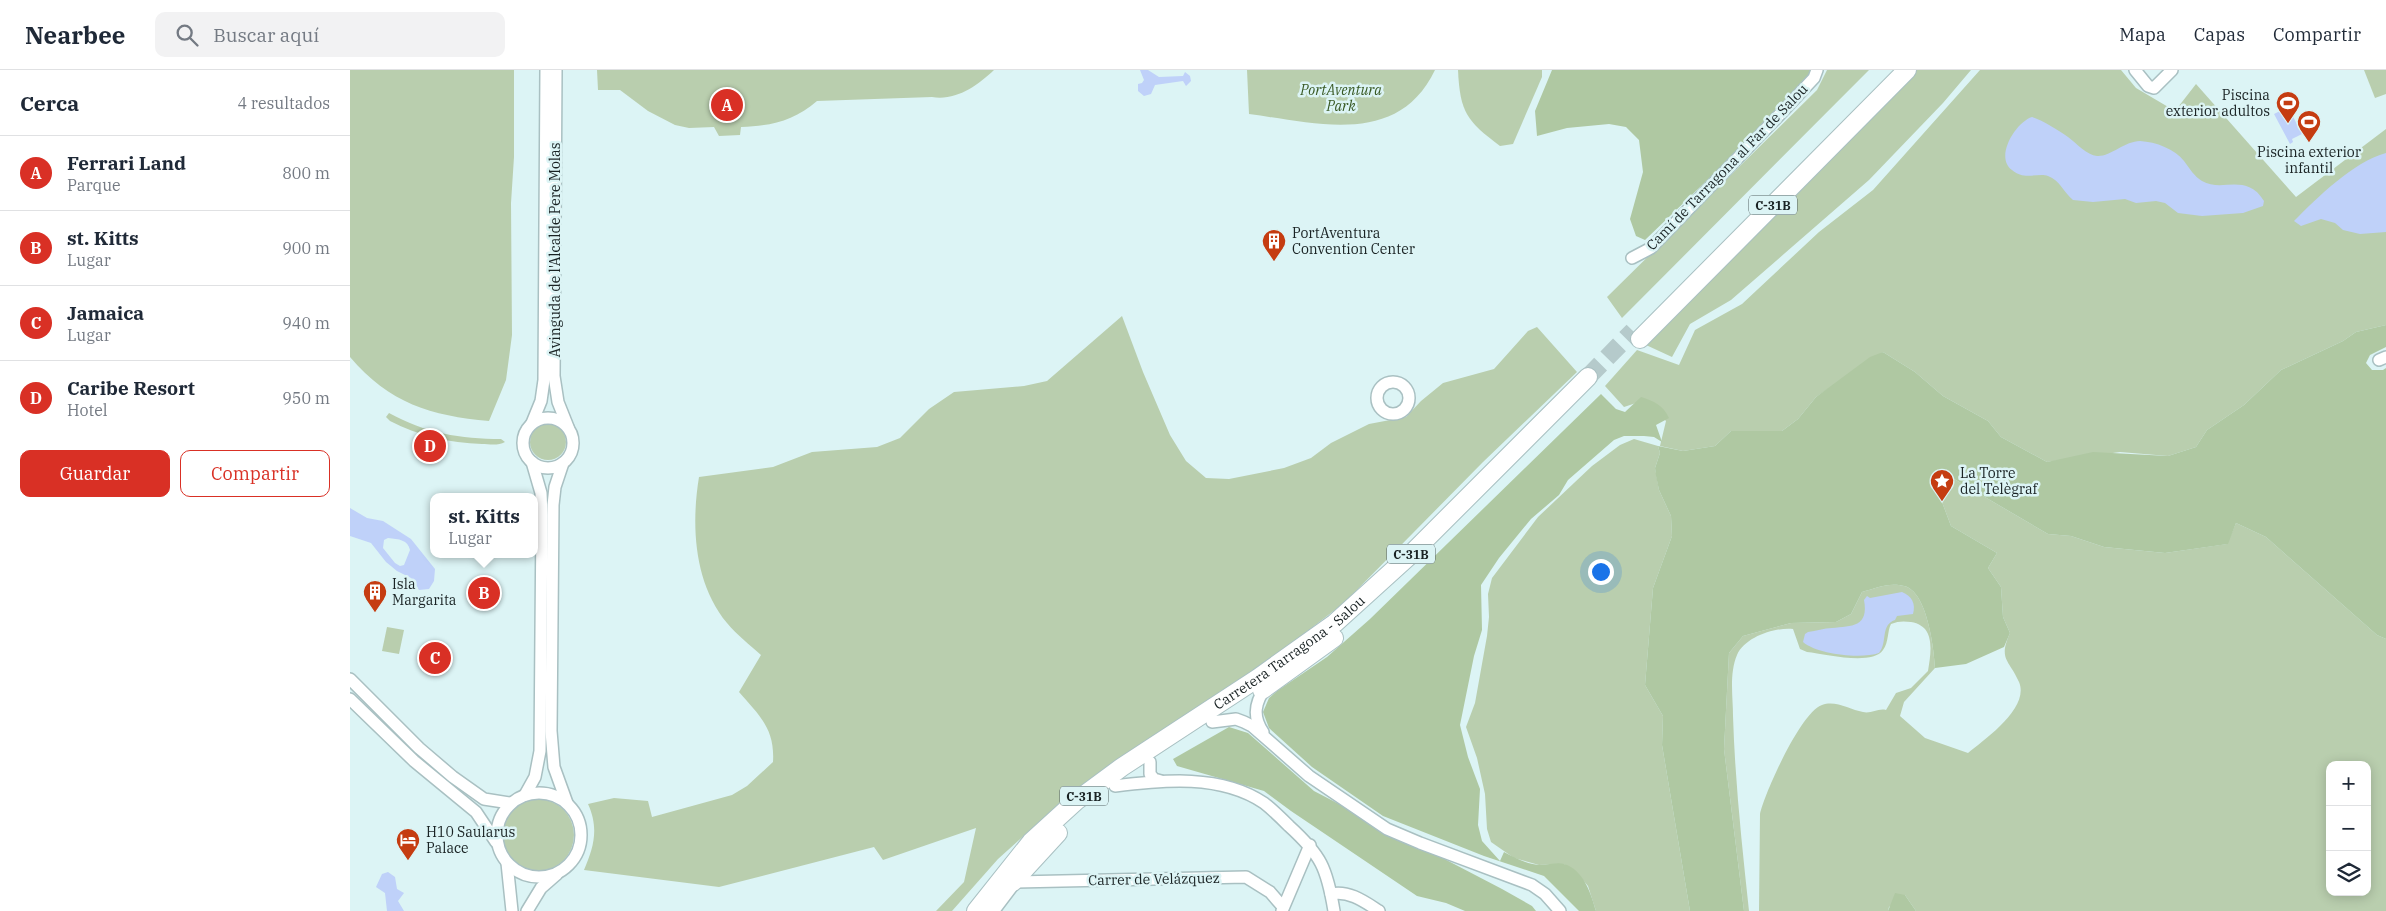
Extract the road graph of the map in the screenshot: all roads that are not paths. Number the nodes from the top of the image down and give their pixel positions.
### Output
1 (546, 70) edge
2 (556, 70) edge
3 (1817, 70) edge
4 (1892, 70) edge
5 (1907, 70) edge
6 (2135, 70) edge
7 (2172, 70) edge
8 (1632, 258) dead end
9 (532, 423) junction
10 (568, 427) junction
11 (532, 462) junction
12 (563, 463) junction
13 (350, 680) edge
14 (1266, 687) junction
15 (350, 698) edge
16 (1212, 722) junction
17 (1275, 747) junction
18 (1150, 762) junction
19 (1161, 781) junction
20 (1115, 786) junction
21 (524, 795) junction
22 (510, 803) junction
23 (567, 803) junction
24 (1052, 822) junction
25 (497, 844) junction
26 (1310, 845) junction
27 (507, 863) junction
28 (562, 870) junction
29 (1013, 882) junction
30 (1332, 894) junction
31 (1283, 909) edge
32 (512, 911) edge
33 (527, 911) edge
34 (962, 911) edge
35 (976, 911) edge
36 (991, 911) edge
37 (1334, 911) edge
38 (1379, 911) edge
39 (1560, 911) edge

1 - 9 street, Avinguda de l'Alcalde Pere Molas
2 - 10 street, Avinguda de l'Alcalde Pere Molas
3 - 8 street, Camí de Tarragona al Far de Salou
4 - 5 highway, C-31B
6 - 7 street
9 - 10 street
9 - 11 street
10 - 12 street
11 - 12 street
11 - 21 street
12 - 23 street
13 - 22 street
14 - 16 highway, Carretera Tarragona - Salou / C-31B
14 - 17 street
14 - 24 highway, Carretera Tarragona - Salou / C-31B
15 - 25 street
16 - 17 street
16 - 18 highway, Carretera Tarragona - Salou / C-31B
17 - 39 street
18 - 19 street
18 - 20 highway, Carretera Tarragona - Salou / C-31B
19 - 20 street
19 - 26 street
20 - 29 highway, Carretera Tarragona - Salou / C-31B
21 - 22 street
21 - 23 street
22 - 25 street
23 - 28 street
24 - 34 highway
24 - 35 highway, Carretera Tarragona - Salou / C-31B
25 - 27 street
26 - 30 street
26 - 31 street
27 - 28 street
27 - 32 street
28 - 33 street
29 - 31 street, Carrer de Velázquez
29 - 36 main road, Carretera Tarragona - Salou / C-31B
30 - 37 street
30 - 38 street

